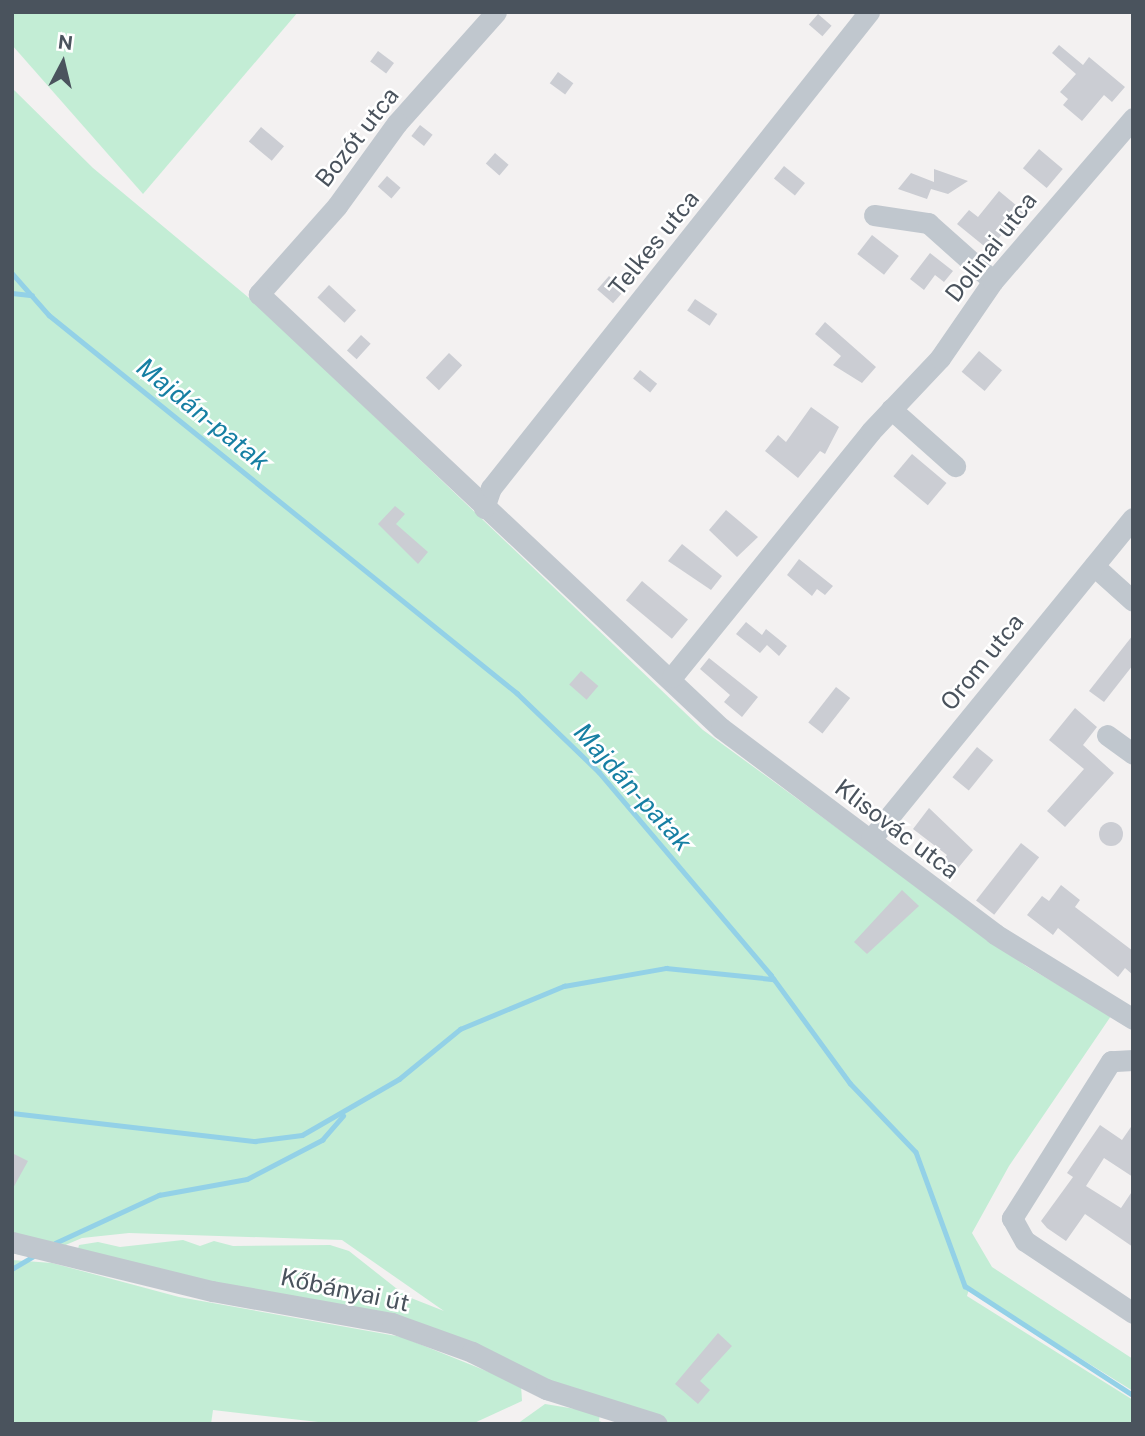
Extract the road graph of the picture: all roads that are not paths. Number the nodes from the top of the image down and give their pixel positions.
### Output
1 (496, 12) edge
2 (869, 12) edge
3 (1133, 118) edge
4 (874, 215) dead end
5 (993, 281) junction
6 (259, 294) joint
7 (891, 410) junction
8 (956, 466) dead end
9 (484, 508) junction
10 (1133, 518) edge
11 (1094, 566) junction
12 (1133, 601) edge
13 (671, 677) junction
14 (1107, 735) dead end
15 (1133, 754) edge
16 (871, 839) junction
17 (1133, 1018) edge
18 (1133, 1060) edge
19 (12, 1242) edge
20 (1133, 1313) edge
21 (657, 1424) edge

1 - 6 street, Bozót utca
2 - 9 street, Telkes utca
3 - 5 street, Dolinai utca
4 - 5 street
5 - 7 street, Dolinai utca
6 - 9 street, Klisovác utca
7 - 8 street
7 - 13 street, Dolinai utca
9 - 13 street, Klisovác utca
10 - 11 street, Orom utca
11 - 12 street
11 - 16 street, Orom utca
13 - 16 street, Klisovác utca
14 - 15 street
16 - 17 street, Klisovác utca
18 - 20 street
19 - 21 street, Kőbányai út

